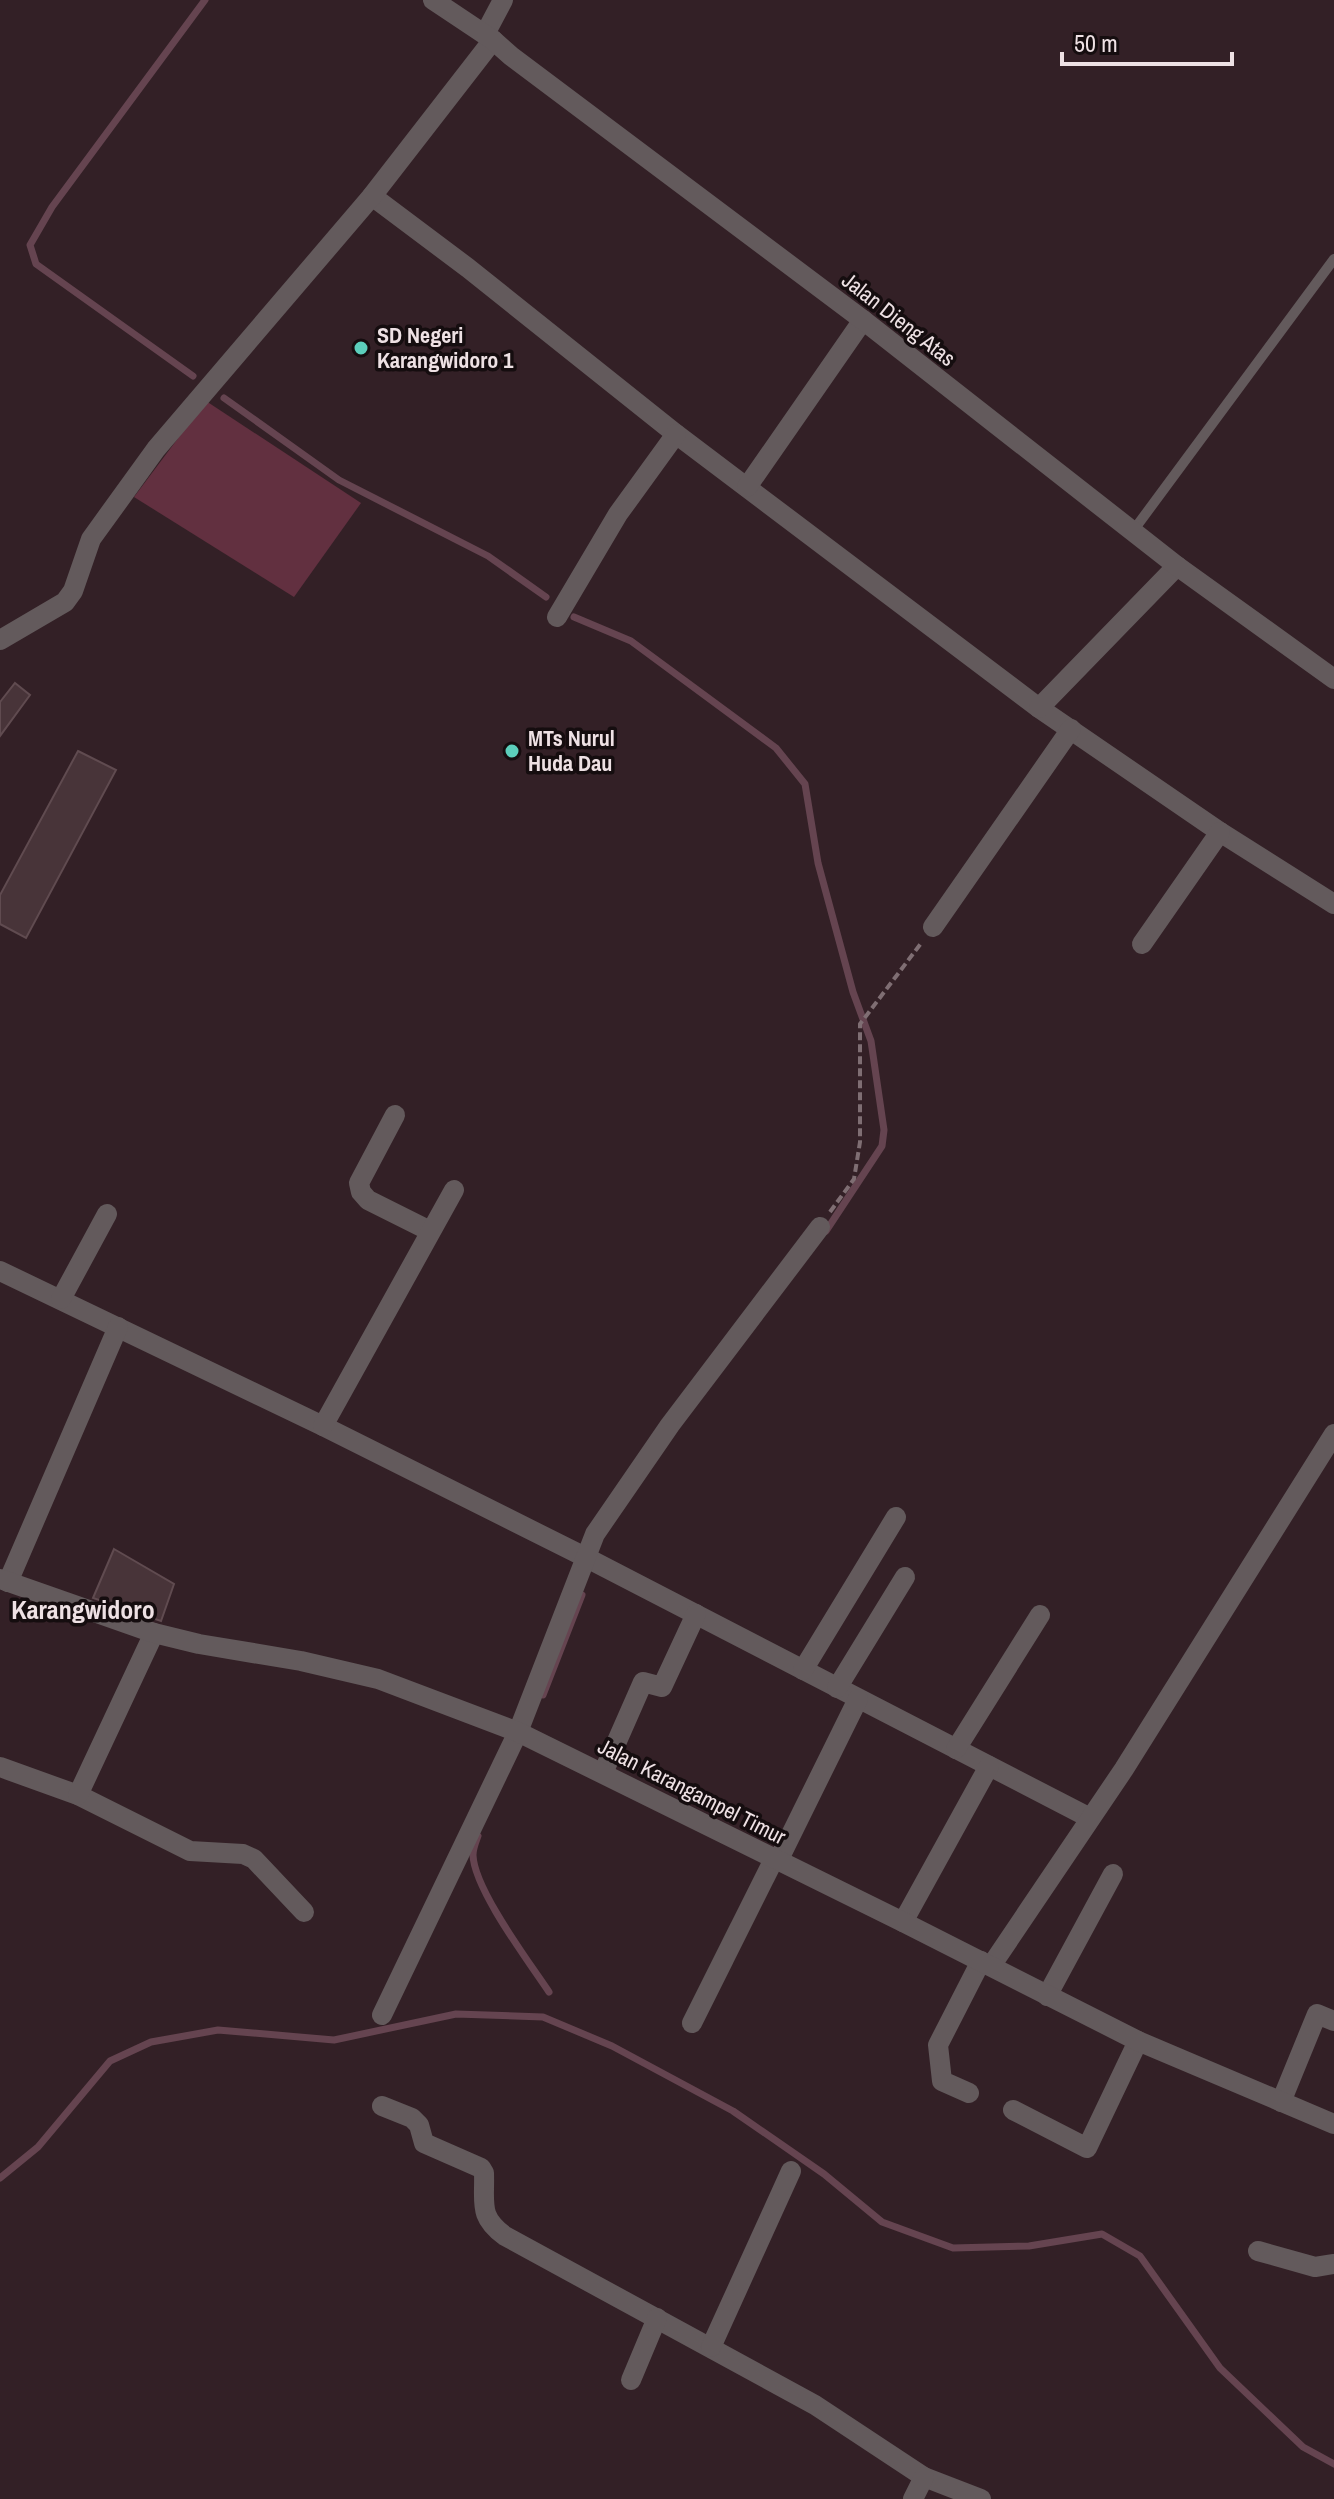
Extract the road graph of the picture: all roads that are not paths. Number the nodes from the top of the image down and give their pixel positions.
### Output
1 (433, 0) edge
2 (503, 0) edge
3 (489, 37) junction
4 (372, 196) junction
5 (1334, 259) edge
6 (863, 320) junction
7 (676, 434) junction
8 (747, 487) junction
9 (1133, 531) junction
10 (1177, 566) junction
11 (557, 617) dead end
12 (0, 640) edge
13 (1334, 679) edge
14 (1039, 708) junction
15 (1071, 729) junction
16 (1220, 832) junction
17 (1334, 904) edge
18 (933, 927) road end
19 (1142, 944) dead end
20 (395, 1115) dead end
21 (454, 1190) dead end
22 (107, 1214) dead end
23 (820, 1227) road end
24 (430, 1231) junction
25 (0, 1271) edge
26 (61, 1299) junction
27 (118, 1327) junction
28 (323, 1426) junction
29 (1334, 1434) edge
30 (896, 1517) dead end
31 (587, 1558) junction
32 (905, 1577) dead end
33 (4, 1580) edge
34 (696, 1614) junction
35 (1040, 1615) dead end
36 (154, 1633) junction
37 (803, 1670) junction
38 (837, 1688) junction
39 (858, 1699) junction
40 (518, 1732) junction
41 (956, 1749) junction
42 (989, 1766) junction
43 (0, 1767) edge
44 (603, 1773) junction
45 (78, 1795) junction
46 (1090, 1818) junction
47 (776, 1860) junction
48 (1113, 1874) dead end
49 (304, 1912) dead end
50 (903, 1922) junction
51 (986, 1964) junction
52 (1047, 1996) junction
53 (382, 2015) dead end
54 (1334, 2021) edge
55 (692, 2023) dead end
56 (1138, 2041) junction
57 (969, 2093) dead end
58 (1281, 2102) junction
59 (382, 2106) dead end
60 (1013, 2110) dead end
61 (1334, 2124) edge
62 (791, 2171) dead end
63 (1258, 2251) dead end
64 (1334, 2264) edge
65 (657, 2318) junction
66 (711, 2347) junction
67 (631, 2380) dead end
68 (924, 2477) junction
69 (913, 2499) edge
70 (981, 2499) edge

1 - 3 street, Jalan Dieng Atas
2 - 3 street
3 - 4 street
3 - 6 street, Jalan Dieng Atas
4 - 7 street
4 - 12 street
5 - 9 lane
6 - 8 street
6 - 9 street, Jalan Dieng Atas
7 - 8 street
7 - 11 street
8 - 14 street
9 - 10 street, Jalan Dieng Atas
10 - 13 street, Jalan Dieng Atas
10 - 14 street
14 - 15 street
15 - 16 street
15 - 18 street
16 - 17 street
16 - 19 street
20 - 24 street
21 - 24 street
22 - 26 street
23 - 31 street
24 - 28 street
25 - 26 street
26 - 27 street
27 - 28 street
27 - 33 street
28 - 31 street
29 - 46 street
30 - 37 street
31 - 34 street
31 - 40 street
32 - 38 street
33 - 36 street, Jalan Karangampel Timur
34 - 37 street
34 - 44 street
35 - 41 street
36 - 40 street, Jalan Karangampel Timur
36 - 45 street
37 - 38 street
38 - 39 street
39 - 41 street
39 - 47 street
40 - 44 street, Jalan Karangampel Timur
40 - 53 street
41 - 42 street
42 - 46 street
42 - 50 street
43 - 45 street
44 - 47 street, Jalan Karangampel Timur
45 - 49 street
46 - 51 street
47 - 50 street, Jalan Karangampel Timur
47 - 55 street
48 - 52 street
50 - 51 street, Jalan Karangampel Timur
51 - 52 street, Jalan Karangampel Timur
51 - 57 street
52 - 56 street, Jalan Karangampel Timur
54 - 58 street
56 - 58 street, Jalan Karangampel Timur
56 - 60 street
58 - 61 street, Jalan Karangampel Timur
59 - 65 street
62 - 66 street
63 - 64 street
65 - 66 street
65 - 67 street
66 - 68 street
68 - 69 street
68 - 70 street

